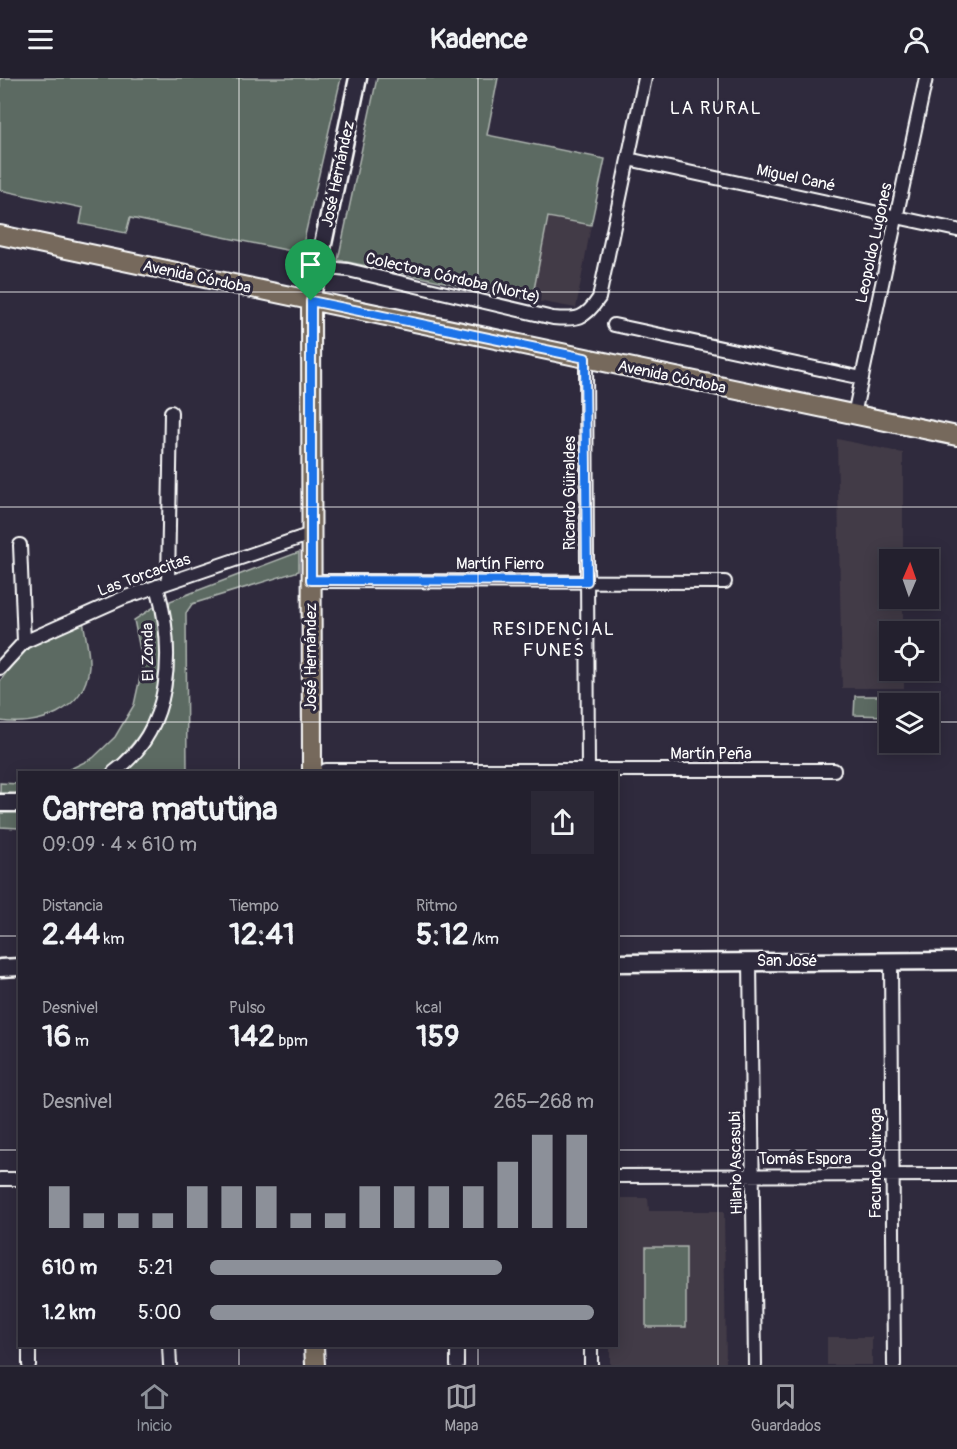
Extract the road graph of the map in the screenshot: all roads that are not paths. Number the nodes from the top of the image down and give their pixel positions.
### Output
1 (358, 78) edge
2 (645, 78) edge
3 (926, 78) edge
4 (628, 159) junction
5 (896, 217) junction
6 (957, 230) edge
7 (0, 235) edge
8 (318, 267) junction
9 (311, 301) junction
10 (614, 325) dead end
11 (585, 358) junction
12 (862, 378) junction
13 (171, 412) dead end
14 (854, 415) junction
15 (957, 436) edge
16 (311, 534) junction
17 (20, 545) dead end
18 (311, 580) junction
19 (587, 581) junction
20 (725, 582) dead end
21 (162, 584) junction
22 (24, 642) junction
23 (0, 668) edge
24 (834, 770) dead end
25 (115, 771) edge
26 (319, 771) edge
27 (588, 771) edge
28 (0, 803) edge
29 (18, 803) edge
30 (750, 961) junction
31 (891, 961) junction
32 (957, 961) edge
33 (618, 963) edge
34 (0, 968) edge
35 (18, 968) edge
36 (957, 1175) edge
37 (618, 1176) edge
38 (753, 1176) junction
39 (892, 1176) junction
40 (0, 1179) edge
41 (18, 1179) edge
42 (29, 1347) edge
43 (170, 1347) edge
44 (315, 1347) edge
45 (457, 1347) edge
46 (591, 1347) edge
47 (29, 1365) edge
48 (170, 1365) edge
49 (315, 1365) edge
50 (457, 1365) edge
51 (591, 1365) edge
52 (755, 1365) edge
53 (894, 1365) edge

1 - 8 street, José Hernández
2 - 4 street
3 - 5 street, Leopoldo Lugones
4 - 5 street, Miguel Cané
4 - 8 street, Colectora Córdoba (Norte)
5 - 6 street, Miguel Cané
5 - 12 street, Leopoldo Lugones
7 - 9 main road, Avenida Córdoba
8 - 9 street, José Hernández
9 - 11 main road, Avenida Córdoba
9 - 16 main road, José Hernández
10 - 12 street
11 - 14 main road, Avenida Córdoba
11 - 19 street, Ricardo Güiraldes
12 - 14 street, Leopoldo Lugones
13 - 21 street, El Zonda
14 - 15 main road, Avenida Córdoba
16 - 18 main road, José Hernández
16 - 21 street, Las Torcacitas
17 - 22 street
18 - 19 street, Martín Fierro
18 - 26 main road, José Hernández
19 - 20 street, Martín Fierro
19 - 27 street, Ricardo Güiraldes
21 - 22 street, Las Torcacitas
21 - 25 street, El Zonda
22 - 23 street, Las Torcacitas
24 - 27 street, Martín Peña
26 - 27 street, Martín Peña
28 - 29 street
30 - 31 street, San José
30 - 33 street, San José
30 - 38 street, Hilario Ascasubi
31 - 32 street, San José
31 - 39 street, Facundo Quiroga
34 - 35 street
36 - 39 street, Tomás Espora
37 - 38 street, Tomás Espora
38 - 39 street, Tomás Espora
38 - 52 street, Hilario Ascasubi
39 - 53 street, Facundo Quiroga
40 - 41 street
42 - 47 street
43 - 48 street
44 - 49 main road
45 - 50 street
46 - 51 street

